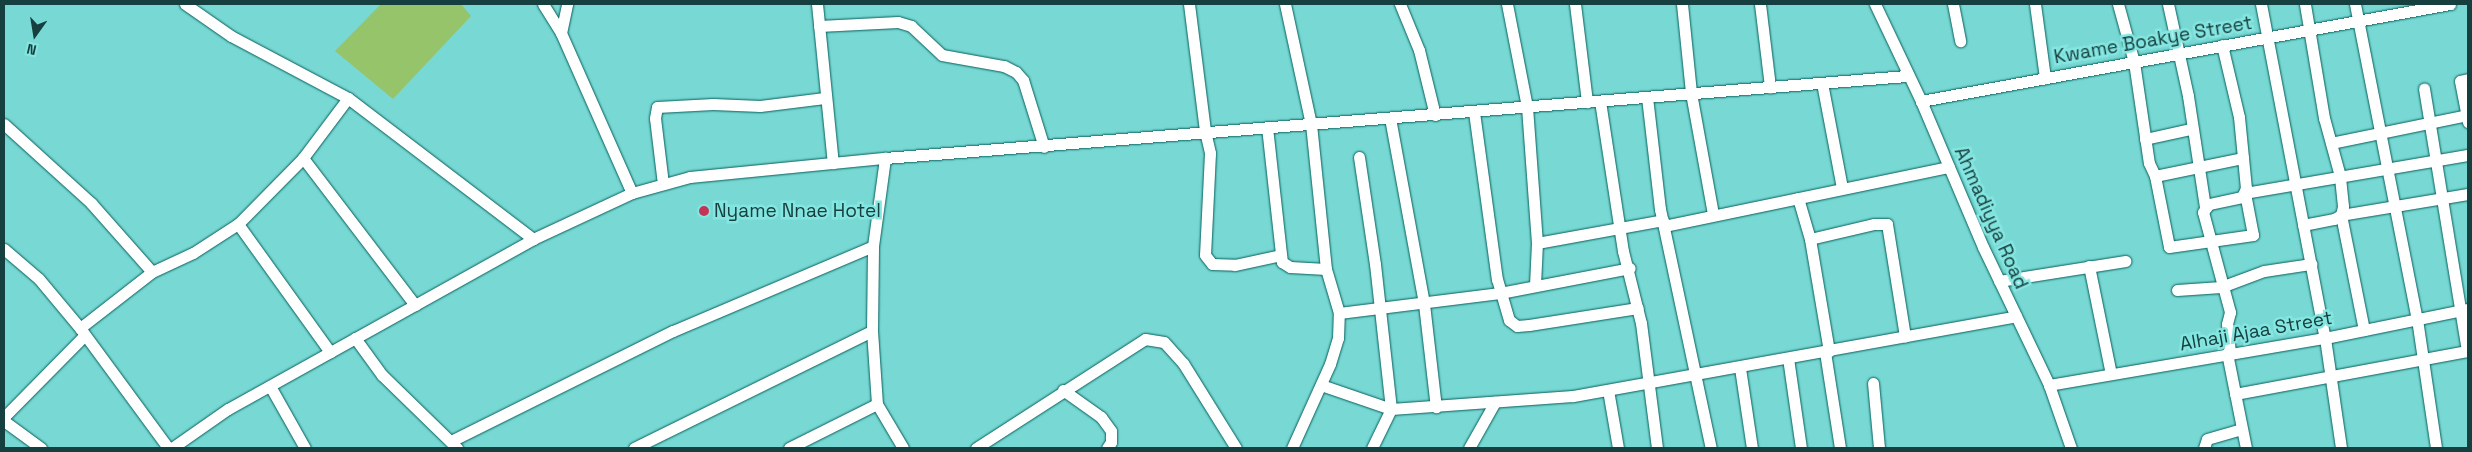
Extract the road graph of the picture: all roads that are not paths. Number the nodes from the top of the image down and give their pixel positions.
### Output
1 (185, 4) edge
2 (543, 4) edge
3 (567, 4) edge
4 (817, 4) edge
5 (1189, 4) edge
6 (1285, 4) edge
7 (1400, 4) edge
8 (1511, 4) edge
9 (1575, 4) edge
10 (1682, 4) edge
11 (1760, 4) edge
12 (1875, 4) edge
13 (1953, 4) edge
14 (2035, 4) edge
15 (2118, 4) edge
16 (2168, 4) edge
17 (2261, 4) edge
18 (2305, 4) edge
19 (2355, 4) edge
20 (2450, 4) edge
21 (2400, 9) edge
22 (2358, 21) junction
23 (819, 26) junction
24 (2310, 30) junction
25 (561, 33) junction
26 (2267, 37) junction
27 (1960, 41) dead end
28 (2222, 45) junction
29 (2178, 54) junction
30 (2134, 62) junction
31 (1907, 76) junction
32 (2045, 78) junction
33 (2468, 79) edge
34 (1822, 83) junction
35 (1770, 87) junction
36 (2424, 88) dead end
37 (1691, 94) junction
38 (1647, 97) junction
39 (348, 98) junction
40 (824, 98) junction
41 (1600, 101) junction
42 (1921, 101) junction
43 (1587, 102) junction
44 (1526, 107) junction
45 (1474, 112) junction
46 (1435, 115) junction
47 (1390, 118) junction
48 (2468, 118) edge
49 (2429, 123) junction
50 (4, 124) edge
51 (1311, 124) junction
52 (1267, 127) junction
53 (2191, 129) junction
54 (1205, 132) junction
55 (2380, 133) junction
56 (2145, 139) junction
57 (2331, 143) junction
58 (1044, 147) junction
59 (2468, 155) edge
60 (1359, 156) dead end
61 (303, 158) junction
62 (885, 158) junction
63 (2243, 158) junction
64 (2435, 161) junction
65 (833, 163) junction
66 (1949, 167) junction
67 (2196, 168) junction
68 (2388, 170) junction
69 (2155, 176) junction
70 (2340, 176) junction
71 (663, 184) junction
72 (2296, 186) junction
73 (1842, 188) junction
74 (632, 193) junction
75 (2245, 193) junction
76 (2468, 194) edge
77 (1798, 198) junction
78 (2442, 199) junction
79 (2205, 207) junction
80 (2395, 208) junction
81 (1712, 214) junction
82 (2342, 215) junction
83 (1664, 223) junction
84 (238, 224) junction
85 (2303, 225) junction
86 (1621, 229) junction
87 (533, 239) junction
88 (1810, 239) junction
89 (2210, 242) junction
90 (1537, 243) junction
91 (873, 246) junction
92 (4, 249) edge
93 (1281, 255) junction
94 (2125, 261) dead end
95 (2311, 264) junction
96 (2089, 266) junction
97 (1630, 268) junction
98 (1326, 269) junction
99 (152, 272) junction
100 (1999, 281) junction
101 (1535, 285) junction
102 (2221, 287) junction
103 (2177, 290) dead end
104 (1500, 293) junction
105 (1424, 304) junction
106 (415, 305) junction
107 (1638, 308) junction
108 (1379, 309) junction
109 (2465, 309) edge
110 (1339, 312) junction
111 (2016, 316) junction
112 (2417, 319) junction
113 (872, 330) junction
114 (2364, 330) junction
115 (82, 332) junction
116 (1905, 337) junction
117 (355, 338) junction
118 (2325, 338) junction
119 (1827, 351) junction
120 (330, 352) junction
121 (2229, 353) junction
122 (1788, 358) junction
123 (2423, 360) junction
124 (1740, 368) junction
125 (1695, 374) junction
126 (2111, 374) junction
127 (2331, 378) junction
128 (1649, 382) junction
129 (1873, 383) dead end
130 (2050, 384) junction
131 (1321, 385) junction
132 (270, 386) junction
133 (1063, 390) junction
134 (1608, 390) junction
135 (2235, 394) junction
136 (1495, 402) junction
137 (877, 404) junction
138 (1436, 407) junction
139 (1391, 409) junction
140 (4, 419) edge
141 (2242, 429) junction
142 (993, 444) edge
143 (454, 445) edge
144 (1473, 447) edge
145 (41, 448) edge
146 (168, 448) edge
147 (172, 448) edge
148 (304, 448) edge
149 (634, 448) edge
150 (789, 448) edge
151 (903, 448) edge
152 (976, 448) edge
153 (1107, 448) edge
154 (1236, 448) edge
155 (1292, 448) edge
156 (1372, 448) edge
157 (1618, 448) edge
158 (1657, 448) edge
159 (1711, 448) edge
160 (1752, 448) edge
161 (1801, 448) edge
162 (1840, 448) edge
163 (1879, 448) edge
164 (2071, 448) edge
165 (2204, 448) edge
166 (2246, 448) edge
167 (2341, 448) edge
168 (2436, 448) edge

1 - 39 street
2 - 25 street
3 - 25 street
4 - 23 street
5 - 54 street
6 - 51 street
7 - 46 street
8 - 44 street
9 - 43 street
10 - 37 street
11 - 35 street
12 - 31 street, Ahmadiyya Road
13 - 27 street
14 - 32 street
15 - 30 street
16 - 29 street
17 - 26 street
18 - 24 street
19 - 22 street
20 - 21 street, Kwame Boakye Street
21 - 22 street, Kwame Boakye Street
22 - 24 street, Kwame Boakye Street
22 - 55 street
23 - 40 street
23 - 58 street
24 - 26 street, Kwame Boakye Street
24 - 57 street
25 - 74 street
26 - 28 street, Kwame Boakye Street
26 - 72 street
28 - 29 street, Kwame Boakye Street
28 - 63 street
29 - 30 street, Kwame Boakye Street
29 - 53 street
30 - 32 street, Kwame Boakye Street
30 - 56 street
31 - 34 street
31 - 42 street, Ahmadiyya Road
32 - 42 street, Kwame Boakye Street
33 - 48 street
34 - 35 street
34 - 73 street
35 - 37 street
36 - 49 street
37 - 38 street
37 - 81 street
38 - 41 street
38 - 83 street
39 - 61 street
39 - 87 street
40 - 65 street
40 - 71 street
41 - 43 street
41 - 86 street
42 - 66 street, Ahmadiyya Road
43 - 44 street
44 - 45 street
44 - 90 street
45 - 46 street
45 - 104 street
46 - 47 street
47 - 51 street
47 - 105 street
48 - 49 street
49 - 55 street
49 - 64 street
50 - 99 street
51 - 52 street
51 - 98 street
52 - 54 street
52 - 93 street
53 - 56 street
53 - 67 street
54 - 58 street
54 - 93 street
55 - 57 street
55 - 68 street
56 - 69 street
57 - 70 street
58 - 62 street
59 - 64 street
60 - 108 street
61 - 84 street
61 - 106 street
62 - 65 street
62 - 91 street
63 - 67 street
63 - 75 street
64 - 68 street
64 - 78 street
65 - 71 street
66 - 73 street
66 - 100 street, Ahmadiyya Road
67 - 69 street
67 - 79 street
68 - 70 street
68 - 80 street
69 - 89 street
70 - 72 street
70 - 82 street
71 - 74 street
72 - 75 street
72 - 85 street
73 - 77 street
74 - 87 street
75 - 79 street
75 - 89 street
76 - 78 street
77 - 81 street
77 - 88 street
78 - 80 street
78 - 109 street
79 - 89 street
80 - 82 street
80 - 112 street
81 - 83 street
82 - 85 street
82 - 114 street
83 - 86 street
83 - 125 street
84 - 99 street
84 - 120 street
85 - 95 street
86 - 90 street
86 - 97 street
87 - 106 street
88 - 116 street
88 - 119 street
89 - 102 street
90 - 101 street
91 - 113 street
91 - 143 street
92 - 115 street
93 - 98 street
94 - 96 street
95 - 102 street
95 - 118 street
96 - 100 street
96 - 126 street
97 - 101 street
97 - 107 street
98 - 110 street
99 - 115 street
100 - 111 street, Ahmadiyya Road
101 - 104 street
102 - 103 street
102 - 121 street
104 - 105 street
104 - 107 street
105 - 108 street
105 - 138 street
106 - 117 street
107 - 128 street
108 - 110 street
108 - 139 street
109 - 112 street, Alhaji Ajaa Street
109 - 123 street
110 - 131 street
111 - 116 street
111 - 130 street, Ahmadiyya Road
112 - 114 street, Alhaji Ajaa Street
112 - 123 street
113 - 137 street
113 - 149 street
114 - 118 street, Alhaji Ajaa Street
115 - 140 street
115 - 146 street
116 - 119 street
117 - 120 street
117 - 143 street
118 - 121 street, Alhaji Ajaa Street
118 - 127 street
119 - 122 street
119 - 162 street
120 - 132 street
121 - 126 street, Alhaji Ajaa Street
121 - 135 street
122 - 124 street
122 - 161 street
123 - 127 street
123 - 168 street
124 - 125 street
124 - 160 street
125 - 128 street
125 - 159 street
126 - 130 street, Alhaji Ajaa Street
127 - 135 street
127 - 167 street
128 - 134 street
128 - 158 street
129 - 163 street
130 - 164 street, Ahmadiyya Road
131 - 139 street
131 - 155 street
132 - 147 street
132 - 148 street
133 - 142 street
133 - 153 street
133 - 154 street
134 - 136 street
134 - 157 street
135 - 141 street
136 - 138 street
136 - 144 street
137 - 150 street
137 - 151 street
138 - 139 street
139 - 156 street
140 - 145 street
141 - 165 street
141 - 166 street
142 - 152 street

